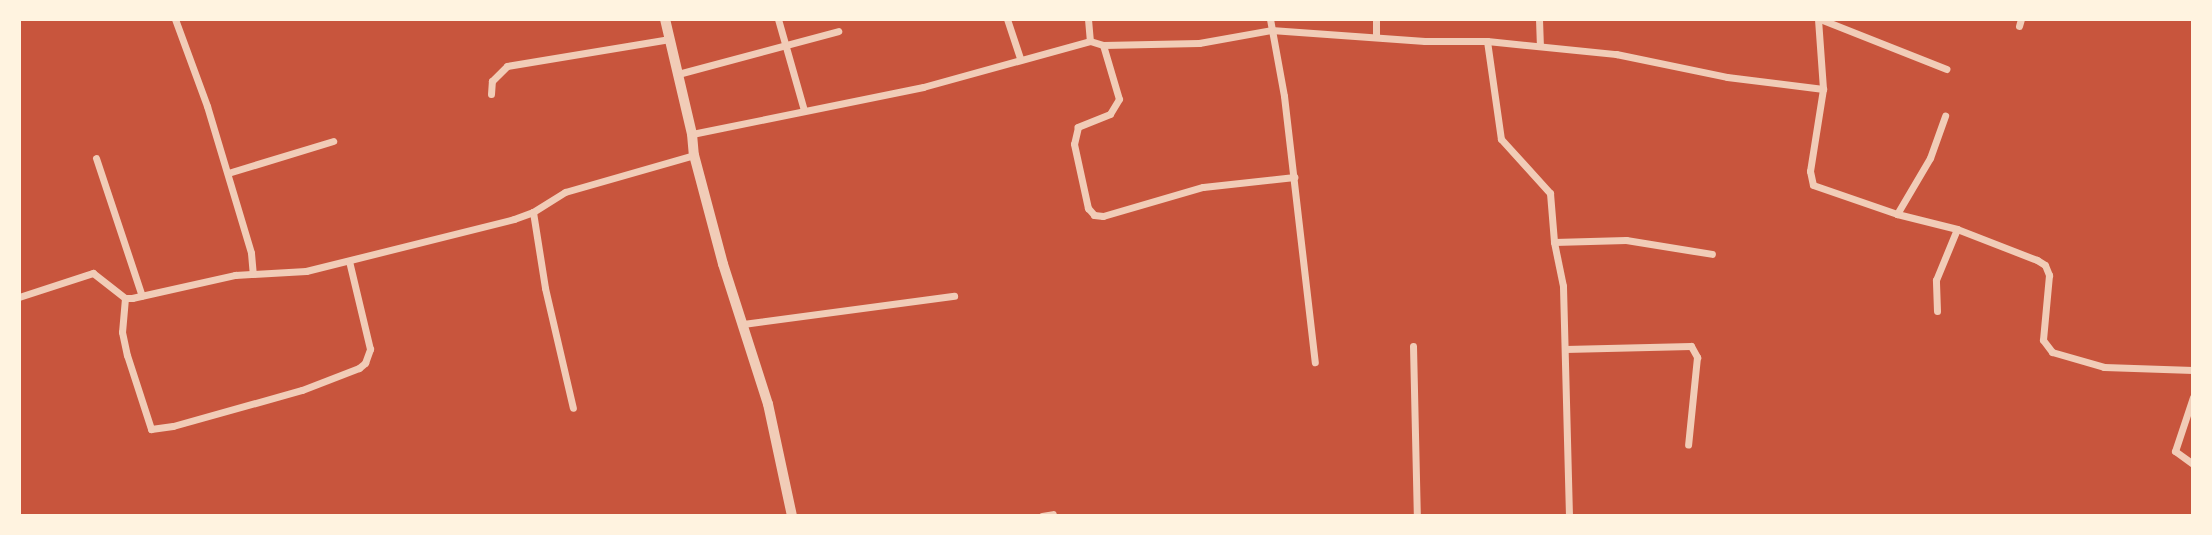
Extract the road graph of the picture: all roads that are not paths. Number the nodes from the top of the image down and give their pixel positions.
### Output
1 (174, 19) edge
2 (665, 19) edge
3 (778, 19) edge
4 (1007, 19) edge
5 (1088, 19) edge
6 (1270, 19) edge
7 (1376, 19) edge
8 (1539, 19) edge
9 (1819, 19) edge
10 (1272, 30) junction
11 (838, 31) dead end
12 (1376, 36) junction
13 (670, 39) junction
14 (1090, 41) junction
15 (1488, 41) junction
16 (785, 43) junction
17 (1103, 45) junction
18 (1540, 46) junction
19 (1020, 58) junction
20 (1945, 69) dead end
21 (678, 74) junction
22 (1823, 89) junction
23 (491, 94) dead end
24 (804, 110) junction
25 (1945, 116) dead end
26 (692, 134) junction
27 (332, 141) dead end
28 (694, 155) junction
29 (96, 158) dead end
30 (228, 173) junction
31 (1294, 177) junction
32 (533, 212) junction
33 (1897, 215) junction
34 (1958, 229) junction
35 (1554, 242) junction
36 (1712, 254) dead end
37 (349, 261) junction
38 (253, 274) junction
39 (142, 296) junction
40 (954, 296) dead end
41 (19, 297) edge
42 (125, 298) junction
43 (1937, 311) dead end
44 (743, 324) junction
45 (1413, 346) dead end
46 (1566, 349) junction
47 (1315, 362) dead end
48 (2193, 370) edge
49 (2193, 397) edge
50 (573, 408) dead end
51 (1688, 445) dead end
52 (2193, 464) edge
53 (1053, 513) dead end
54 (792, 516) edge
55 (1041, 516) edge
56 (1418, 516) edge
57 (1569, 516) edge

1 - 30 street
2 - 13 street
3 - 16 street
4 - 19 street
5 - 14 street
6 - 10 street
7 - 12 street
8 - 18 street
9 - 20 street
9 - 22 street
10 - 12 street
10 - 17 street
10 - 31 street
11 - 16 street
12 - 15 street
13 - 21 street
13 - 23 street
14 - 17 street
14 - 19 street
15 - 18 street
15 - 35 street
16 - 21 street
16 - 24 street
17 - 31 street
18 - 22 street
19 - 24 street
21 - 26 street
22 - 33 street
24 - 26 street
25 - 33 street
26 - 28 street
27 - 30 street
28 - 32 street
28 - 44 street
29 - 39 street
30 - 38 street
31 - 47 street
32 - 37 street
32 - 50 street
33 - 34 street
34 - 43 street
34 - 48 street
35 - 36 street
35 - 46 street
37 - 38 street
37 - 42 street
38 - 39 street
39 - 42 street
40 - 44 street
41 - 42 street
44 - 54 street
45 - 56 street
46 - 51 street
46 - 57 street
49 - 52 street
53 - 55 street

